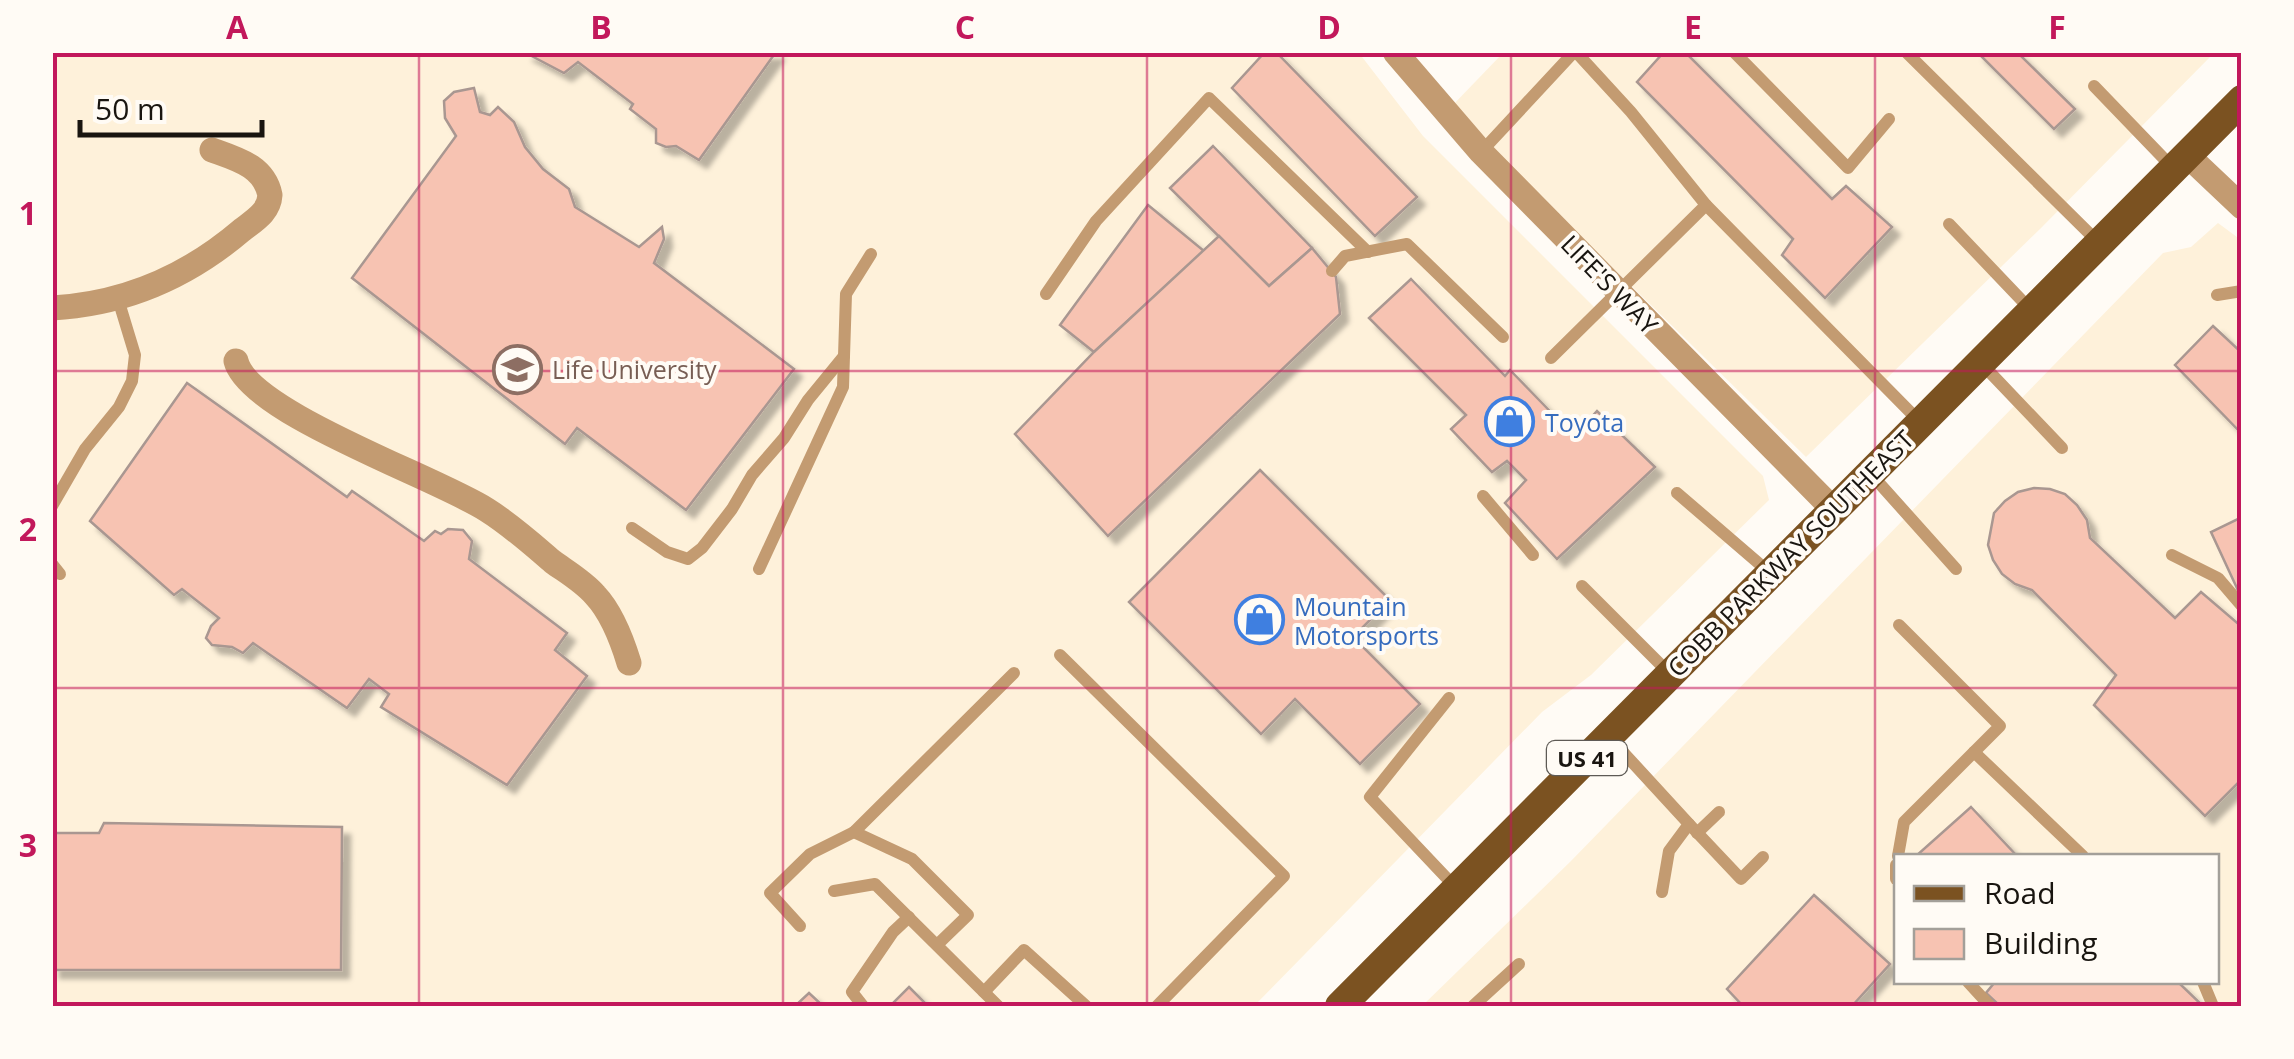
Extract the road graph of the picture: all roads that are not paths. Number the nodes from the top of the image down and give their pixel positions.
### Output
1 (1395, 52) edge
2 (1575, 52) edge
3 (1734, 52) edge
4 (1906, 52) edge
5 (2094, 86) dead end
6 (2242, 100) edge
7 (1889, 119) dead end
8 (212, 150) dead end
9 (1481, 152) junction
10 (2180, 162) junction
11 (1706, 205) junction
12 (2242, 207) edge
13 (1949, 224) dead end
14 (2100, 242) junction
15 (1368, 252) junction
16 (871, 254) dead end
17 (1332, 271) dead end
18 (2242, 291) edge
19 (1618, 292) junction
20 (1046, 294) dead end
21 (2217, 294) dead end
22 (118, 299) junction
23 (52, 308) edge
24 (2032, 311) junction
25 (1503, 337) dead end
26 (844, 356) junction
27 (1552, 358) dead end
28 (236, 361) dead end
29 (1981, 362) junction
30 (1920, 422) junction
31 (2062, 448) dead end
32 (1869, 472) junction
33 (1677, 492) dead end
34 (1483, 496) dead end
35 (52, 506) edge
36 (1833, 508) junction
37 (632, 528) dead end
38 (1533, 554) dead end
39 (2172, 555) dead end
40 (759, 569) dead end
41 (1956, 569) dead end
42 (1770, 573) junction
43 (1582, 586) dead end
44 (2242, 606) edge
45 (1900, 625) dead end
46 (1060, 655) dead end
47 (629, 662) dead end
48 (1014, 673) dead end
49 (1670, 674) junction
50 (1449, 698) dead end
51 (1608, 736) junction
52 (1974, 752) junction
53 (1718, 812) dead end
54 (1694, 828) junction
55 (854, 832) junction
56 (1898, 854) edge
57 (2081, 854) edge
58 (1763, 857) dead end
59 (1456, 889) junction
60 (834, 891) dead end
61 (1662, 892) dead end
62 (909, 917) junction
63 (800, 926) dead end
64 (938, 944) junction
65 (1519, 964) dead end
66 (1970, 984) edge
67 (984, 992) junction
68 (863, 1006) edge
69 (998, 1006) edge
70 (1086, 1006) edge
71 (1157, 1006) edge
72 (1340, 1006) edge
73 (1473, 1006) edge
74 (1990, 1006) edge

1 - 9 street, LIFE'S WAY
2 - 9 lane
2 - 11 lane
3 - 7 lane
4 - 14 lane
5 - 10 lane
6 - 10 main road, COBB PARKWAY SOUTHEAST / US 41
8 - 22 street
9 - 19 street, LIFE'S WAY
10 - 12 street
10 - 14 main road, COBB PARKWAY SOUTHEAST / US 41
11 - 19 lane
11 - 30 lane
13 - 24 lane
14 - 24 main road, COBB PARKWAY SOUTHEAST / US 41
15 - 17 lane
15 - 20 lane
15 - 25 lane
16 - 26 lane
18 - 21 lane
19 - 27 lane
19 - 36 street, LIFE'S WAY
22 - 23 street
22 - 35 lane
24 - 29 main road, COBB PARKWAY SOUTHEAST / US 41
26 - 37 lane
26 - 40 lane
28 - 47 street
29 - 30 main road, COBB PARKWAY SOUTHEAST / US 41
29 - 31 lane
30 - 32 main road, COBB PARKWAY SOUTHEAST / US 41
32 - 36 main road, COBB PARKWAY SOUTHEAST / US 41
32 - 41 lane
33 - 42 lane
34 - 38 lane
36 - 42 main road, COBB PARKWAY SOUTHEAST / US 41
39 - 44 lane
42 - 49 main road, COBB PARKWAY SOUTHEAST / US 41
43 - 49 lane
45 - 52 lane
46 - 71 lane
48 - 55 lane
49 - 51 main road, COBB PARKWAY SOUTHEAST / US 41
50 - 59 lane
51 - 54 lane
51 - 59 main road, COBB PARKWAY SOUTHEAST / US 41
52 - 56 lane
52 - 57 lane
53 - 54 lane
54 - 58 lane
54 - 61 lane
55 - 63 lane
55 - 64 lane
59 - 72 main road, COBB PARKWAY SOUTHEAST / US 41
60 - 62 lane
62 - 64 lane
62 - 68 lane
64 - 67 lane
65 - 73 lane
66 - 74 lane
67 - 69 lane
67 - 70 lane

